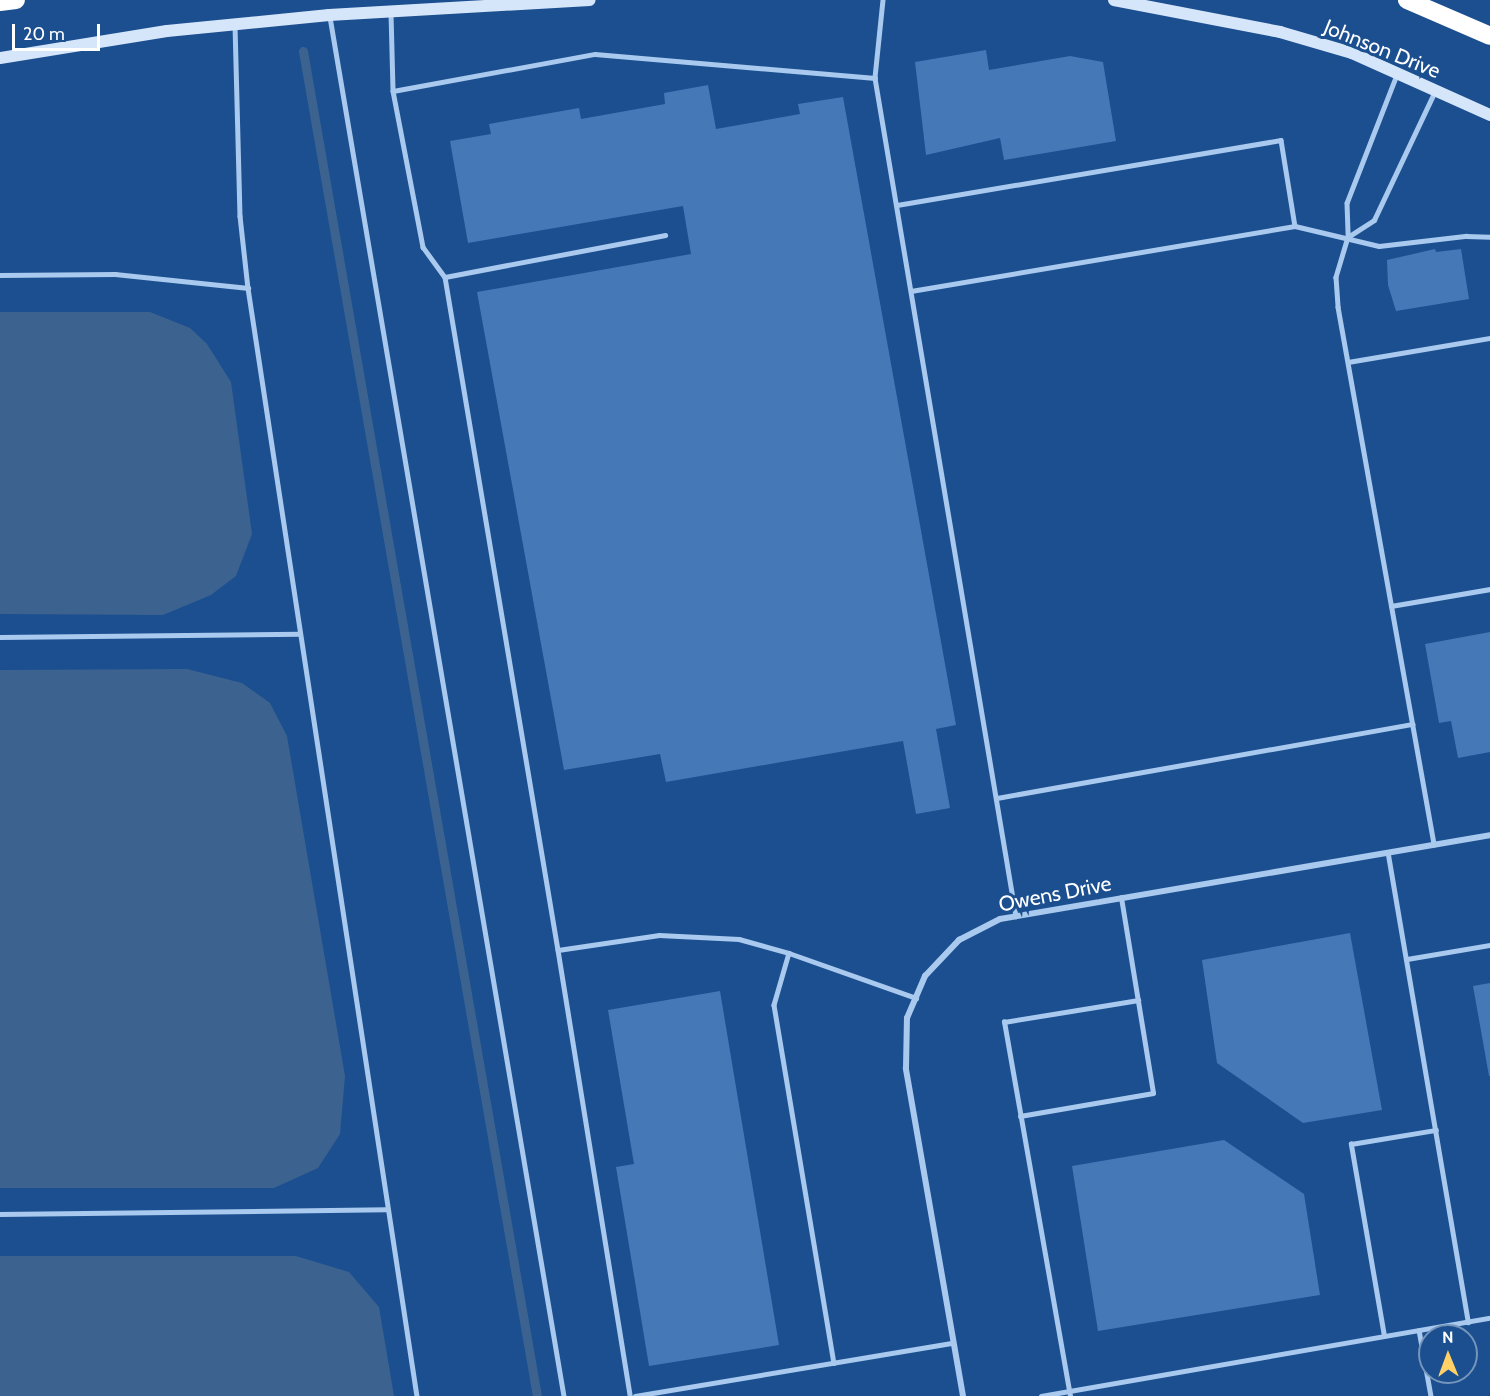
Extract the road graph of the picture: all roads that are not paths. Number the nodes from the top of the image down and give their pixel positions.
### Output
1 (16, 0) edge
2 (590, 0) edge
3 (883, 0) edge
4 (1114, 0) edge
5 (1407, 0) edge
6 (0, 3) edge
7 (391, 11) junction
8 (329, 15) junction
9 (235, 24) junction
10 (1490, 36) edge
11 (0, 58) edge
12 (1398, 73) junction
13 (875, 78) junction
14 (393, 91) junction
15 (1435, 91) junction
16 (1490, 115) edge
17 (897, 205) junction
18 (1295, 226) junction
19 (664, 235) dead end
20 (1348, 237) junction
21 (1490, 237) edge
22 (0, 275) edge
23 (445, 277) junction
24 (248, 288) junction
25 (911, 291) junction
26 (1490, 338) edge
27 (1348, 362) junction
28 (1490, 589) edge
29 (1391, 606) junction
30 (300, 634) junction
31 (0, 637) edge
32 (1412, 724) junction
33 (997, 798) junction
34 (1490, 835) edge
35 (1434, 844) junction
36 (1388, 852) junction
37 (1121, 898) junction
38 (1016, 916) junction
39 (1490, 945) edge
40 (558, 950) junction
41 (789, 953) junction
42 (1407, 959) junction
43 (916, 998) junction
44 (1138, 1000) junction
45 (1020, 1116) junction
46 (1436, 1130) junction
47 (386, 1209) junction
48 (0, 1214) edge
49 (1490, 1318) edge
50 (1468, 1322) junction
51 (1456, 1324) edge
52 (1418, 1330) edge
53 (1384, 1336) junction
54 (954, 1343) junction
55 (834, 1363) junction
56 (1070, 1394) edge
57 (417, 1396) edge
58 (564, 1396) edge
59 (630, 1396) edge
60 (635, 1396) edge
61 (963, 1396) edge
62 (1041, 1396) edge

1 - 6 highway
2 - 7 street
3 - 13 lane
4 - 12 street, Johnson Drive
5 - 10 highway
7 - 8 street
7 - 14 lane
8 - 9 street
8 - 58 lane
9 - 11 street
9 - 24 lane
12 - 15 street, Johnson Drive
12 - 20 lane
13 - 14 lane
13 - 17 lane
14 - 23 lane
15 - 16 street, Johnson Drive
15 - 20 lane
17 - 18 lane
17 - 25 lane
18 - 20 lane
18 - 25 lane
19 - 23 lane
20 - 21 lane
20 - 27 lane
22 - 24 lane
23 - 40 lane
24 - 30 lane
25 - 33 lane
26 - 27 lane
27 - 29 lane
28 - 29 lane
29 - 32 lane
30 - 31 lane
30 - 47 lane
32 - 33 lane
32 - 35 lane
33 - 38 lane
34 - 35 street, Owens Drive
35 - 36 street, Owens Drive
36 - 37 street, Owens Drive
36 - 42 lane
37 - 38 street, Owens Drive
37 - 44 lane
38 - 43 street, Owens Drive
39 - 42 lane
40 - 41 lane
40 - 59 lane
41 - 43 lane
41 - 55 lane
42 - 46 lane
43 - 54 street, Owens Drive
44 - 45 lane
44 - 45 lane
45 - 56 lane
46 - 50 lane
46 - 53 lane
47 - 48 lane
47 - 57 lane
49 - 50 lane
50 - 51 lane
52 - 53 lane
53 - 56 lane
54 - 55 lane
54 - 61 street, Owens Drive
55 - 60 lane
56 - 62 lane

